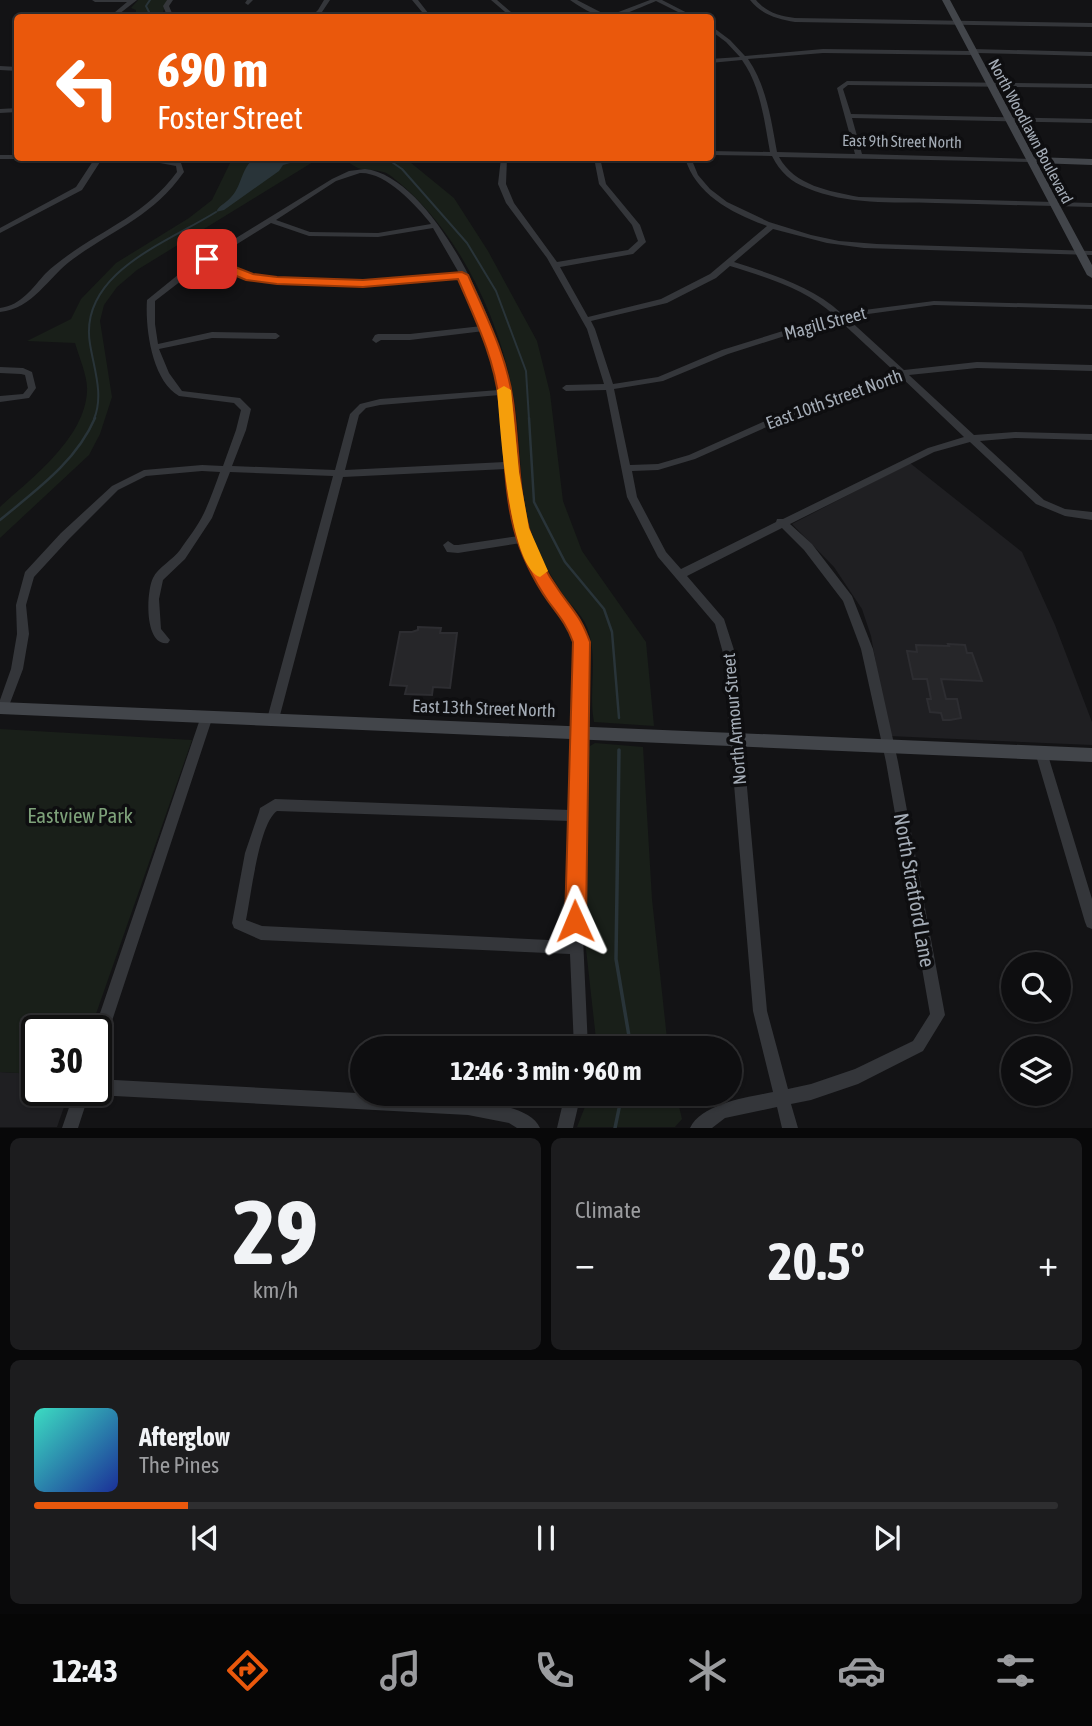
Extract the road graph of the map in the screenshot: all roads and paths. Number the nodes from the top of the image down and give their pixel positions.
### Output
1 (95, 0) edge
2 (134, 0) edge
3 (327, 0) edge
4 (415, 0) edge
5 (494, 0) edge
6 (573, 0) edge
7 (657, 0) edge
8 (753, 0) edge
9 (946, 0) edge
10 (115, 14) edge
11 (317, 14) edge
12 (426, 14) edge
13 (511, 14) edge
14 (600, 14) edge
15 (619, 14) edge
16 (687, 14) edge
17 (958, 23) junction
18 (1092, 24) edge
19 (714, 30) edge
20 (974, 52) junction
21 (1092, 54) edge
22 (746, 58) junction
23 (714, 61) edge
24 (990, 84) junction
25 (1092, 86) edge
26 (848, 116) junction
27 (1009, 119) junction
28 (1092, 121) edge
29 (714, 153) edge
30 (774, 154) junction
31 (859, 156) junction
32 (4, 157) edge
33 (1030, 160) junction
34 (97, 161) edge
35 (160, 161) edge
36 (504, 161) edge
37 (598, 161) edge
38 (689, 161) edge
39 (1092, 162) edge
40 (0, 165) edge
41 (1054, 204) junction
42 (1092, 205) edge
43 (270, 220) junction
44 (435, 225) junction
45 (773, 225) junction
46 (0, 231) edge
47 (1080, 253) junction
48 (1092, 253) edge
49 (207, 259) junction
50 (729, 263) junction
51 (556, 265) junction
52 (462, 275) junction
53 (1092, 275) edge
54 (1092, 307) edge
55 (0, 310) edge
56 (840, 316) junction
57 (586, 320) junction
58 (485, 328) junction
59 (276, 336) dead end
60 (376, 340) dead end
61 (156, 347) junction
62 (1092, 368) edge
63 (0, 370) edge
64 (900, 373) junction
65 (609, 387) junction
66 (566, 388) dead end
67 (504, 392) junction
68 (0, 399) edge
69 (1092, 436) edge
70 (970, 438) junction
71 (511, 465) junction
72 (626, 468) junction
73 (226, 469) junction
74 (339, 473) junction
75 (1092, 516) edge
76 (781, 522) junction
77 (525, 539) junction
78 (448, 545) dead end
79 (681, 574) junction
80 (164, 639) dead end
81 (1, 708) edge
82 (207, 716) junction
83 (273, 719) junction
84 (580, 732) junction
85 (736, 739) junction
86 (888, 745) junction
87 (1041, 752) junction
88 (1092, 755) edge
89 (577, 816) junction
90 (1092, 922) edge
91 (576, 948) junction
92 (107, 1015) edge
93 (580, 1036) edge
94 (112, 1088) edge
95 (781, 1098) junction
96 (78, 1106) edge
97 (570, 1106) edge
98 (71, 1128) edge
99 (532, 1128) edge
100 (565, 1128) edge
101 (698, 1128) edge
102 (790, 1128) edge

1 - 2 street
2 - 10 street
3 - 11 street
4 - 12 street
5 - 13 street
6 - 14 street
7 - 15 street
7 - 16 street
8 - 17 street
9 - 17 main road, North Woodlawn Boulevard
17 - 18 street
17 - 20 main road, North Woodlawn Boulevard
19 - 22 street
20 - 21 street
20 - 22 street
20 - 24 main road, North Woodlawn Boulevard
22 - 23 street
22 - 30 street
24 - 25 street
24 - 26 street
24 - 27 main road, North Woodlawn Boulevard
26 - 27 street
26 - 31 street
27 - 28 street
27 - 33 main road, North Woodlawn Boulevard
29 - 30 street, East 9th Street North
30 - 31 street, East 9th Street North
30 - 41 street
31 - 33 street, East 9th Street North
32 - 40 street
33 - 39 main road, East 9th Street North
33 - 41 main road, North Woodlawn Boulevard
34 - 46 street
35 - 55 street
36 - 51 street, North Armour Street
37 - 51 street
38 - 45 street
41 - 42 street
41 - 47 main road, North Woodlawn Boulevard
43 - 44 street
43 - 44 street
43 - 49 street
44 - 52 street
45 - 47 street
45 - 50 street
47 - 48 street
47 - 53 main road, North Woodlawn Boulevard
49 - 52 street
49 - 61 street
50 - 56 street
50 - 57 street
51 - 57 street, North Armour Street
52 - 58 street
54 - 56 street, Magill Street
56 - 64 street
56 - 65 street, Magill Street
57 - 65 street, North Armour Street
58 - 60 street
58 - 67 street
59 - 61 street
61 - 73 street
62 - 64 street, East 10th Street North
63 - 68 street
64 - 70 street
64 - 72 street, East 10th Street North
65 - 66 street, Magill Street
65 - 72 street, North Armour Street
67 - 71 street
67 - 74 street
69 - 70 street
70 - 75 street
70 - 76 street
71 - 74 street
71 - 77 street
72 - 79 street, North Armour Street
73 - 74 street
73 - 80 street
73 - 81 street
74 - 83 street
76 - 79 street
76 - 86 street, North Stratford Lane
77 - 78 street
77 - 84 street
79 - 85 street, North Armour Street
81 - 82 main road, East 13th Street North
82 - 83 main road, East 13th Street North
82 - 92 street
83 - 84 main road, East 13th Street North
84 - 85 main road, East 13th Street North
84 - 89 street
85 - 86 main road, East 13th Street North
85 - 95 street, North Armour Street
86 - 87 main road, East 13th Street North
86 - 95 street, North Stratford Lane
87 - 88 main road, East 13th Street North
87 - 90 street
89 - 91 street
89 - 91 street
91 - 93 street
94 - 99 street
95 - 101 street, North Stratford Lane
95 - 102 street, North Armour Street
96 - 98 street
97 - 100 street

